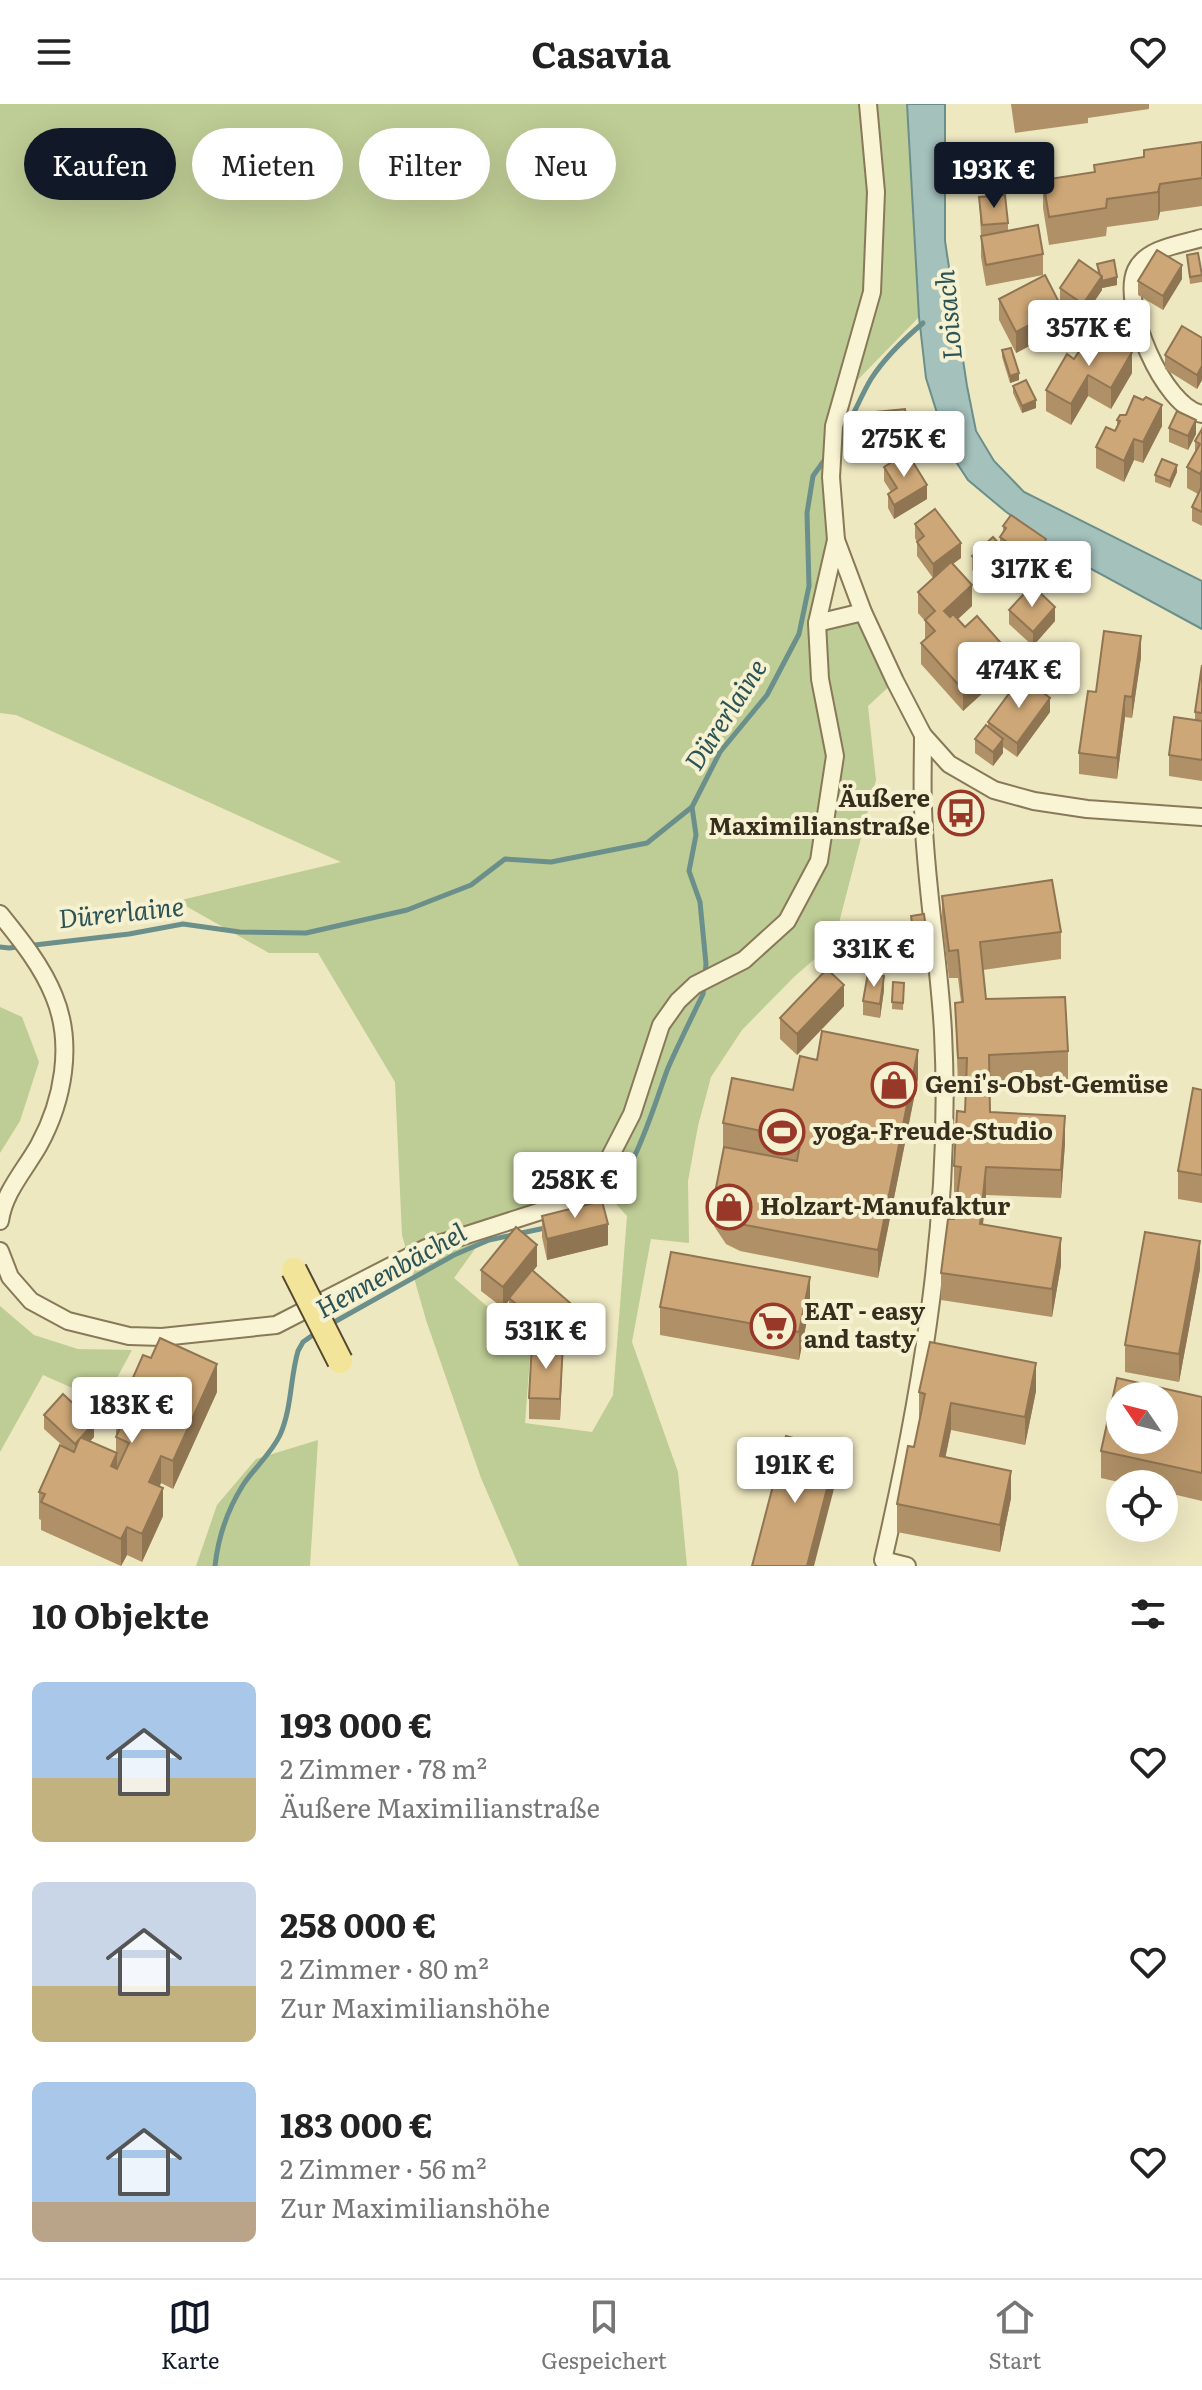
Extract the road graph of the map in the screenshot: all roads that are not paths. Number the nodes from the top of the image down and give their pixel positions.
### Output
1 (868, 104) edge
2 (1202, 238) edge
3 (1202, 414) edge
4 (836, 540) junction
5 (863, 612) junction
6 (817, 623) junction
7 (923, 735) junction
8 (1202, 817) edge
9 (0, 914) edge
10 (0, 1221) edge
11 (0, 1251) edge
12 (294, 1270) dead end
13 (340, 1361) dead end
14 (907, 1566) edge

1 - 4 street
2 - 3 street
4 - 5 street
4 - 6 street
5 - 6 street
5 - 7 street
6 - 11 street
7 - 8 street
7 - 14 street
9 - 10 street
12 - 13 main road, bridge

